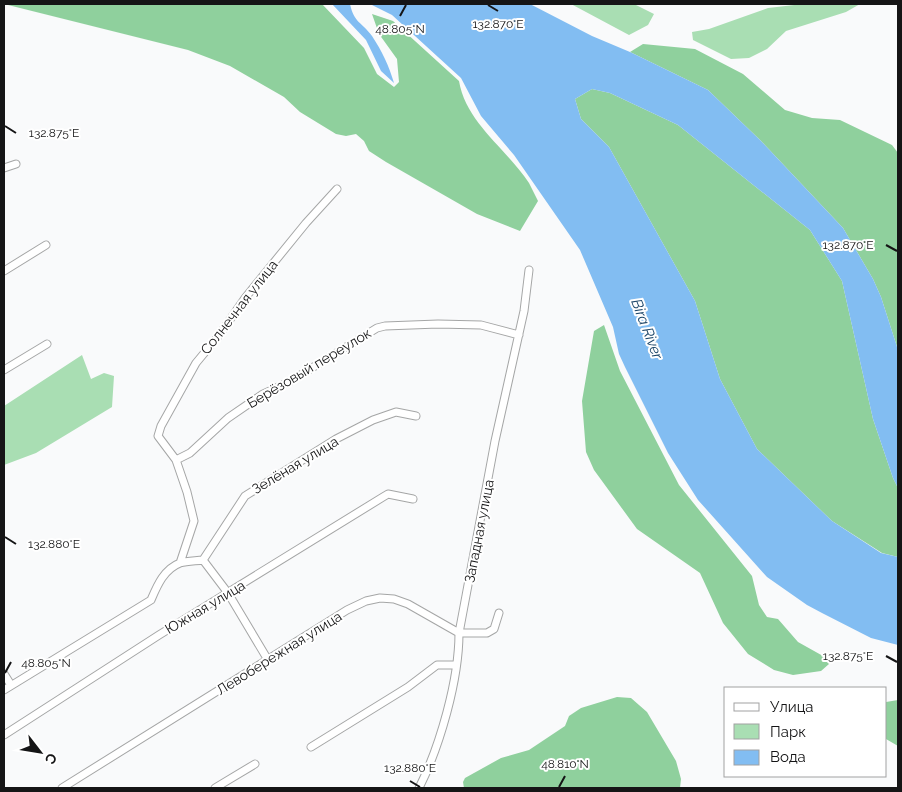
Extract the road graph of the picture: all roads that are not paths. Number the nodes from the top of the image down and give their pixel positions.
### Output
1 (16, 164) dead end
2 (4, 168) edge
3 (337, 189) dead end
4 (46, 245) dead end
5 (529, 270) dead end
6 (4, 271) edge
7 (519, 336) junction
8 (46, 344) dead end
9 (4, 370) edge
10 (416, 416) dead end
11 (176, 460) junction
12 (413, 499) dead end
13 (204, 560) junction
14 (180, 563) junction
15 (228, 594) junction
16 (499, 613) dead end
17 (459, 633) junction
18 (268, 660) junction
19 (456, 665) junction
20 (4, 674) edge
21 (11, 685) junction
22 (4, 690) edge
23 (4, 735) edge
24 (311, 748) dead end
25 (255, 764) dead end
26 (62, 788) edge
27 (215, 788) edge
28 (419, 788) edge

1 - 2 street
3 - 11 street, Солнечная улица
4 - 6 street
5 - 7 street, Западная улица
7 - 11 street, Берёзовый переулок
7 - 17 street, Западная улица
8 - 9 street
10 - 13 street, Зелёная улица
11 - 14 street
12 - 15 street, Южная улица
13 - 14 street
13 - 15 street
14 - 21 street
15 - 18 street
15 - 23 street, Южная улица
16 - 17 street, Левобережная улица
17 - 18 street, Левобережная улица
17 - 19 street, Западная улица
18 - 26 street, Левобережная улица
19 - 24 street
19 - 28 street, Западная улица
20 - 21 street
21 - 22 street
25 - 27 street

